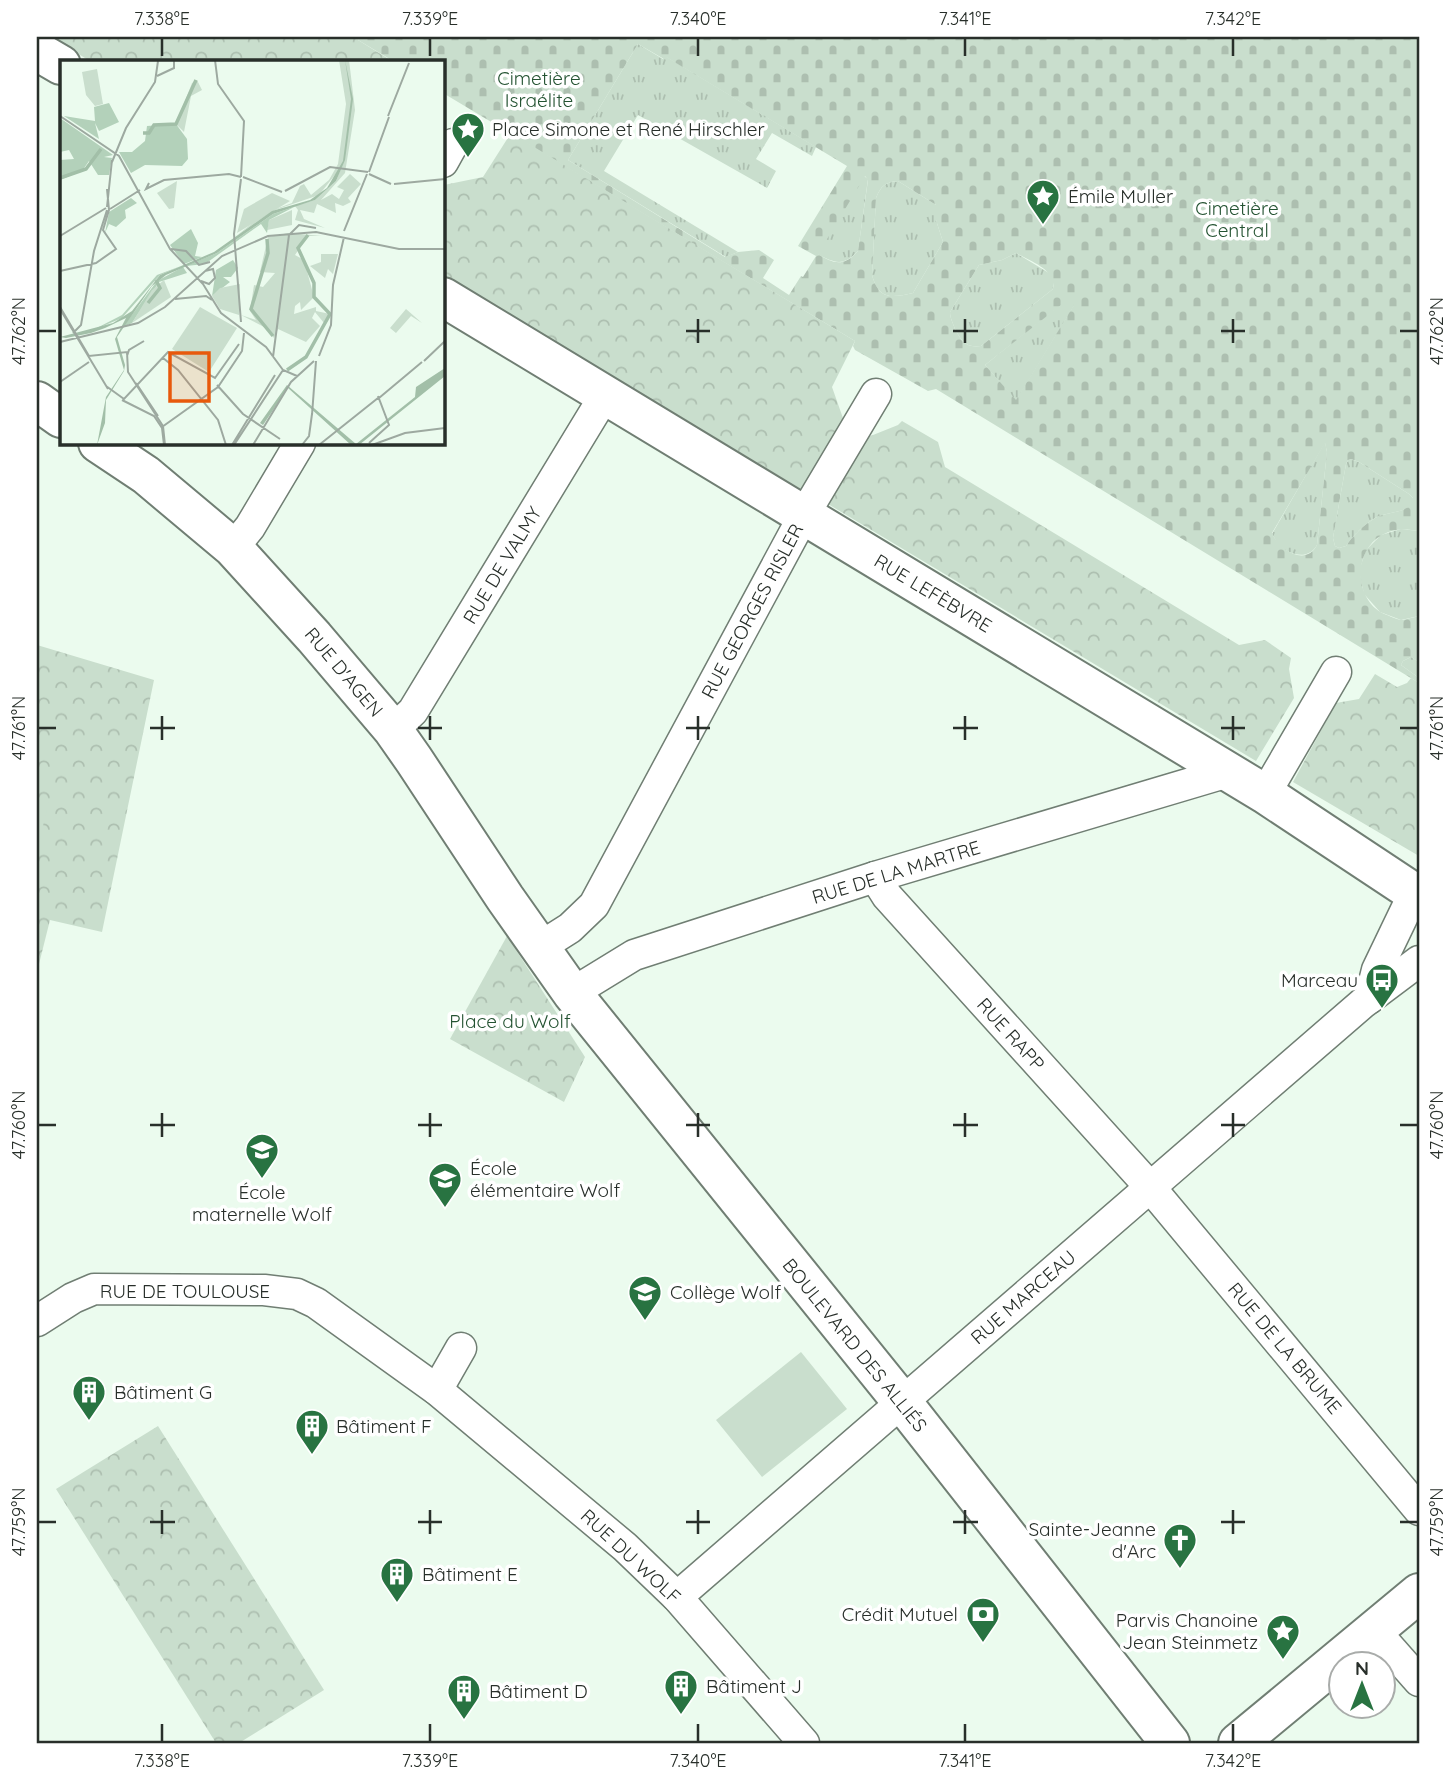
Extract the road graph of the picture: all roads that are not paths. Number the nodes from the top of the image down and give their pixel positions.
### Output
1 (37, 51) edge
2 (60, 64) edge
3 (444, 298) edge
4 (605, 394) junction
5 (876, 394) dead end
6 (100, 444) edge
7 (299, 444) edge
8 (804, 515) junction
9 (233, 548) junction
10 (1336, 672) dead end
11 (393, 730) junction
12 (1228, 772) junction
13 (1265, 794) junction
14 (875, 877) junction
15 (1417, 894) edge
16 (540, 947) junction
17 (1419, 961) edge
18 (572, 993) junction
19 (1370, 998) junction
20 (1150, 1187) junction
21 (37, 1321) edge
22 (461, 1348) dead end
23 (437, 1391) junction
24 (902, 1402) junction
25 (1419, 1510) edge
26 (1419, 1592) edge
27 (677, 1597) junction
28 (1374, 1630) junction
29 (1419, 1681) edge
30 (804, 1743) edge
31 (1170, 1743) edge
32 (1238, 1743) edge

1 - 2 main road
3 - 4 main road, RUE LEFÈBVRE
4 - 8 main road, RUE LEFÈBVRE
4 - 11 street, RUE DE VALMY
5 - 8 street, RUE GEORGES RISLER
6 - 9 main road, RUE D'AGEN
7 - 9 street
8 - 12 main road, RUE LEFÈBVRE
8 - 16 street, RUE GEORGES RISLER
9 - 11 main road, RUE D'AGEN
10 - 13 street
11 - 16 main road, RUE D'AGEN
12 - 13 main road, RUE LEFÈBVRE
12 - 14 street, RUE DE LA MARTRE
13 - 15 main road, RUE LEFÈBVRE
14 - 18 street, RUE DE LA MARTRE
14 - 20 street, RUE RAPP
15 - 19 street
16 - 18 main road, BOULEVARD DES ALLIÉS
17 - 19 street, RUE MARCEAU
18 - 24 main road, BOULEVARD DES ALLIÉS
19 - 20 street, RUE MARCEAU
20 - 24 street, RUE MARCEAU
20 - 25 street, RUE DE LA BRUME
21 - 23 street, RUE DE TOULOUSE
22 - 23 street
23 - 27 street, RUE DU WOLF
24 - 27 street, RUE MARCEAU
24 - 31 main road, BOULEVARD DES ALLIÉS
26 - 28 main road
27 - 30 street, RUE DU WOLF
28 - 29 street
28 - 32 main road

